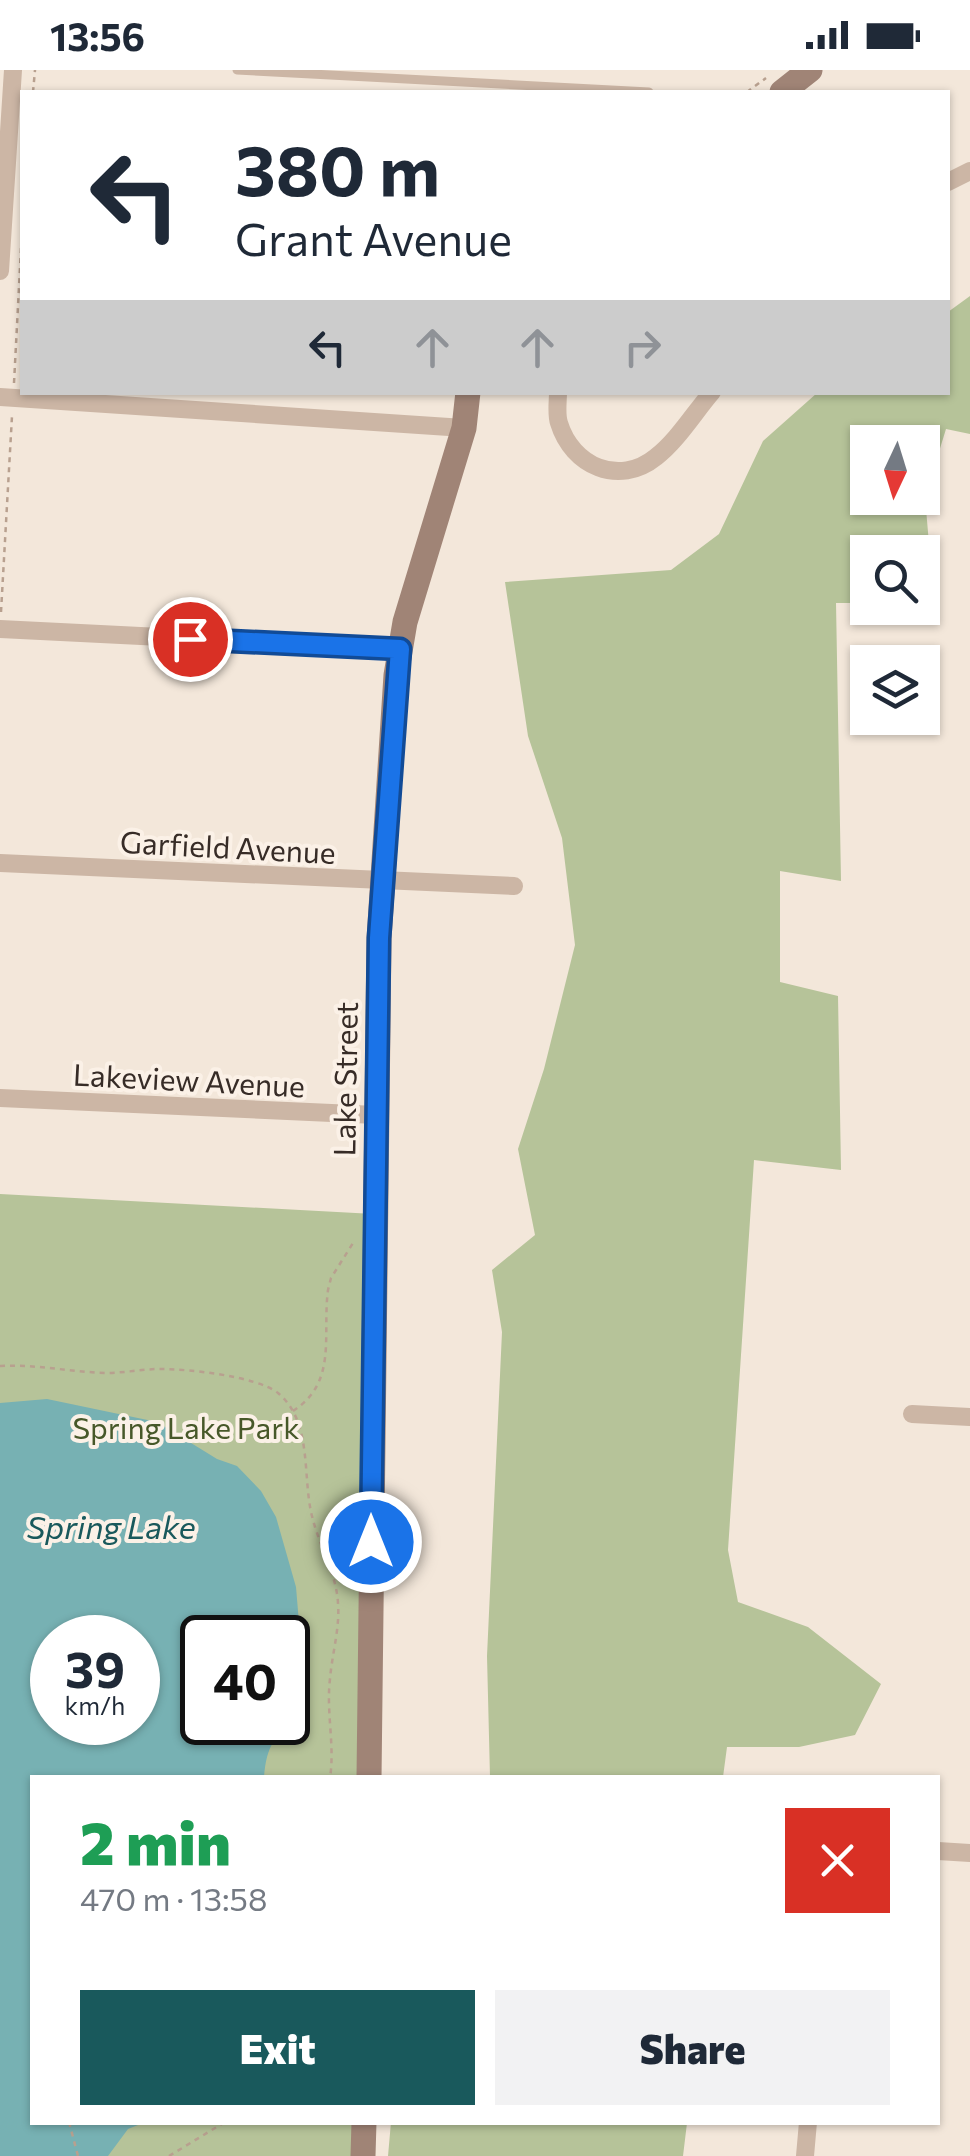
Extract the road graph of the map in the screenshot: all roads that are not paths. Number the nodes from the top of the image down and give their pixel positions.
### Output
1 (13, 70) edge
2 (237, 70) edge
3 (612, 90) edge
4 (9, 192) edge
5 (0, 271) edge
6 (468, 395) edge
7 (558, 395) edge
8 (709, 395) edge
9 (6, 398) edge
10 (464, 428) junction
11 (0, 625) edge
12 (400, 649) junction
13 (0, 863) edge
14 (382, 881) junction
15 (514, 886) dead end
16 (0, 1098) edge
17 (376, 1114) junction
18 (912, 1414) dead end
19 (970, 1417) edge
20 (369, 1775) edge
21 (940, 1851) edge
22 (970, 1853) edge
23 (364, 2125) edge
24 (808, 2125) edge
25 (363, 2156) edge
26 (805, 2156) edge

1 - 4 street
2 - 3 lane
4 - 5 street
6 - 10 street, Lake Street
7 - 8 street
9 - 10 street
10 - 12 street, Lake Street
11 - 12 street
12 - 14 street, Lake Street
13 - 14 street, Garfield Avenue
14 - 15 street, Garfield Avenue
14 - 17 street, Lake Street
16 - 17 street, Lakeview Avenue
17 - 20 street, Lake Street
18 - 19 street
21 - 22 street
23 - 25 street
24 - 26 street

